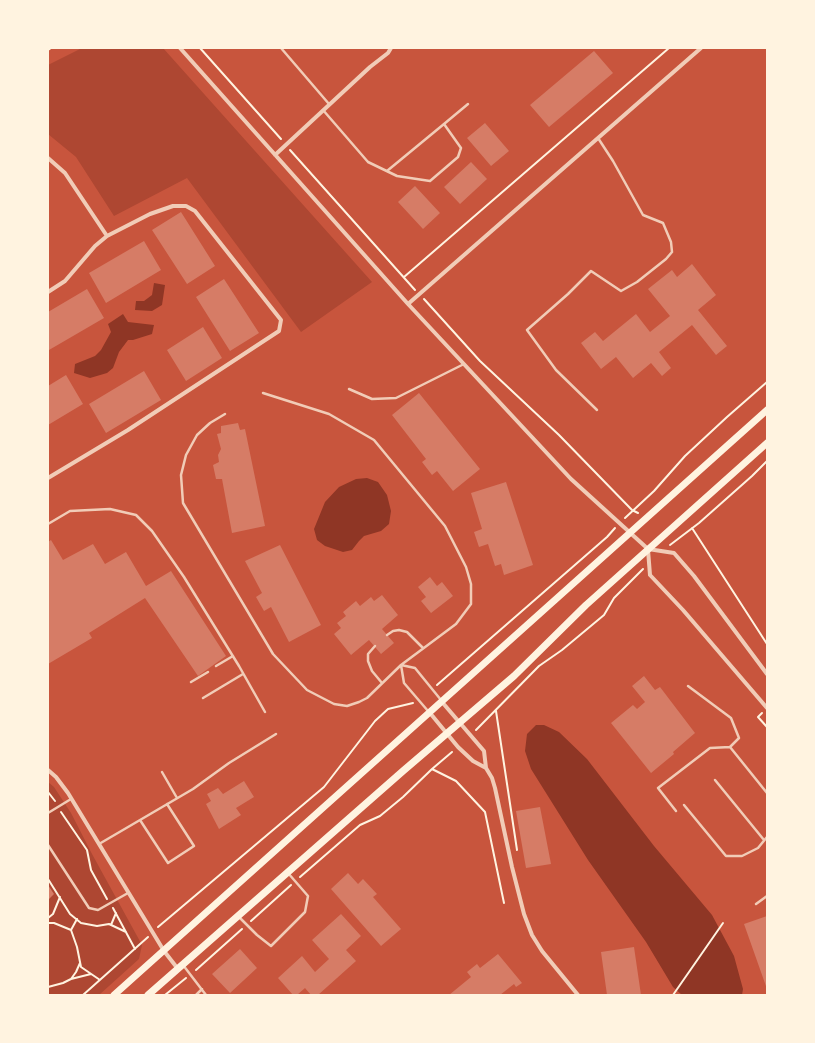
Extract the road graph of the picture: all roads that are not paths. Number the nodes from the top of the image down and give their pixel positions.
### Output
1 (180, 48) edge
2 (281, 48) edge
3 (391, 48) edge
4 (701, 48) edge
5 (329, 104) junction
6 (468, 104) dead end
7 (323, 110) junction
8 (444, 124) junction
9 (598, 138) junction
10 (275, 155) junction
11 (48, 158) edge
12 (387, 171) junction
13 (107, 236) junction
14 (48, 292) edge
15 (408, 304) junction
16 (465, 364) junction
17 (349, 389) dead end
18 (263, 393) dead end
19 (597, 410) dead end
20 (767, 410) edge
21 (225, 414) dead end
22 (767, 443) edge
23 (48, 478) edge
24 (48, 524) edge
25 (630, 533) junction
26 (648, 549) junction
27 (387, 635) dead end
28 (375, 646) dead end
29 (423, 648) junction
30 (233, 656) junction
31 (216, 666) dead end
32 (400, 666) junction
33 (208, 672) dead end
34 (243, 674) junction
35 (767, 674) edge
36 (191, 682) dead end
37 (382, 683) junction
38 (688, 686) dead end
39 (203, 698) dead end
40 (442, 702) junction
41 (767, 709) edge
42 (265, 712) dead end
43 (430, 713) junction
44 (460, 723) junction
45 (276, 734) dead end
46 (446, 734) junction
47 (730, 747) junction
48 (486, 768) junction
49 (48, 770) edge
50 (162, 772) dead end
51 (715, 780) dead end
52 (767, 793) edge
53 (177, 798) junction
54 (71, 799) junction
55 (167, 804) junction
56 (684, 805) dead end
57 (676, 811) dead end
58 (48, 813) edge
59 (140, 820) junction
60 (767, 837) edge
61 (764, 840) junction
62 (98, 844) junction
63 (48, 845) edge
64 (288, 872) junction
65 (128, 893) junction
66 (767, 896) edge
67 (756, 904) dead end
68 (238, 916) junction
69 (164, 951) junction
70 (181, 967) junction
71 (202, 990) junction
72 (114, 995) edge
73 (148, 995) edge
74 (196, 995) edge
75 (206, 995) edge
76 (578, 995) edge

1 - 10 street
2 - 5 lane
3 - 5 street
4 - 9 street
5 - 7 street
6 - 8 lane
7 - 10 street
7 - 12 lane
8 - 12 lane
8 - 12 lane
9 - 15 street
9 - 19 lane
10 - 15 street
11 - 13 street
13 - 14 street
13 - 23 street
15 - 16 street
16 - 17 lane
16 - 25 street
18 - 29 lane
20 - 25 main road
21 - 37 lane
22 - 26 main road
24 - 30 lane
25 - 26 street
25 - 40 main road
26 - 35 street
26 - 41 street
26 - 44 main road
27 - 29 lane
28 - 37 lane
29 - 32 lane
30 - 31 lane
30 - 34 lane
32 - 37 lane
32 - 40 lane
32 - 43 lane
33 - 36 lane
34 - 39 lane
34 - 42 lane
38 - 47 lane
40 - 43 main road
40 - 44 street
43 - 46 street
43 - 69 main road
44 - 46 main road
44 - 48 street
45 - 53 lane
46 - 48 street
46 - 64 main road
47 - 52 lane
47 - 57 lane
48 - 76 street
49 - 54 street
50 - 53 lane
51 - 61 lane
53 - 55 lane
54 - 58 lane
54 - 62 street
55 - 59 lane
55 - 59 lane
56 - 61 lane
59 - 62 lane
60 - 61 lane
62 - 65 street
63 - 65 lane
64 - 68 main road
64 - 68 lane
65 - 69 street
66 - 67 lane
68 - 70 main road
69 - 70 street
69 - 72 main road
70 - 71 lane
70 - 73 main road
71 - 74 lane
71 - 75 lane

